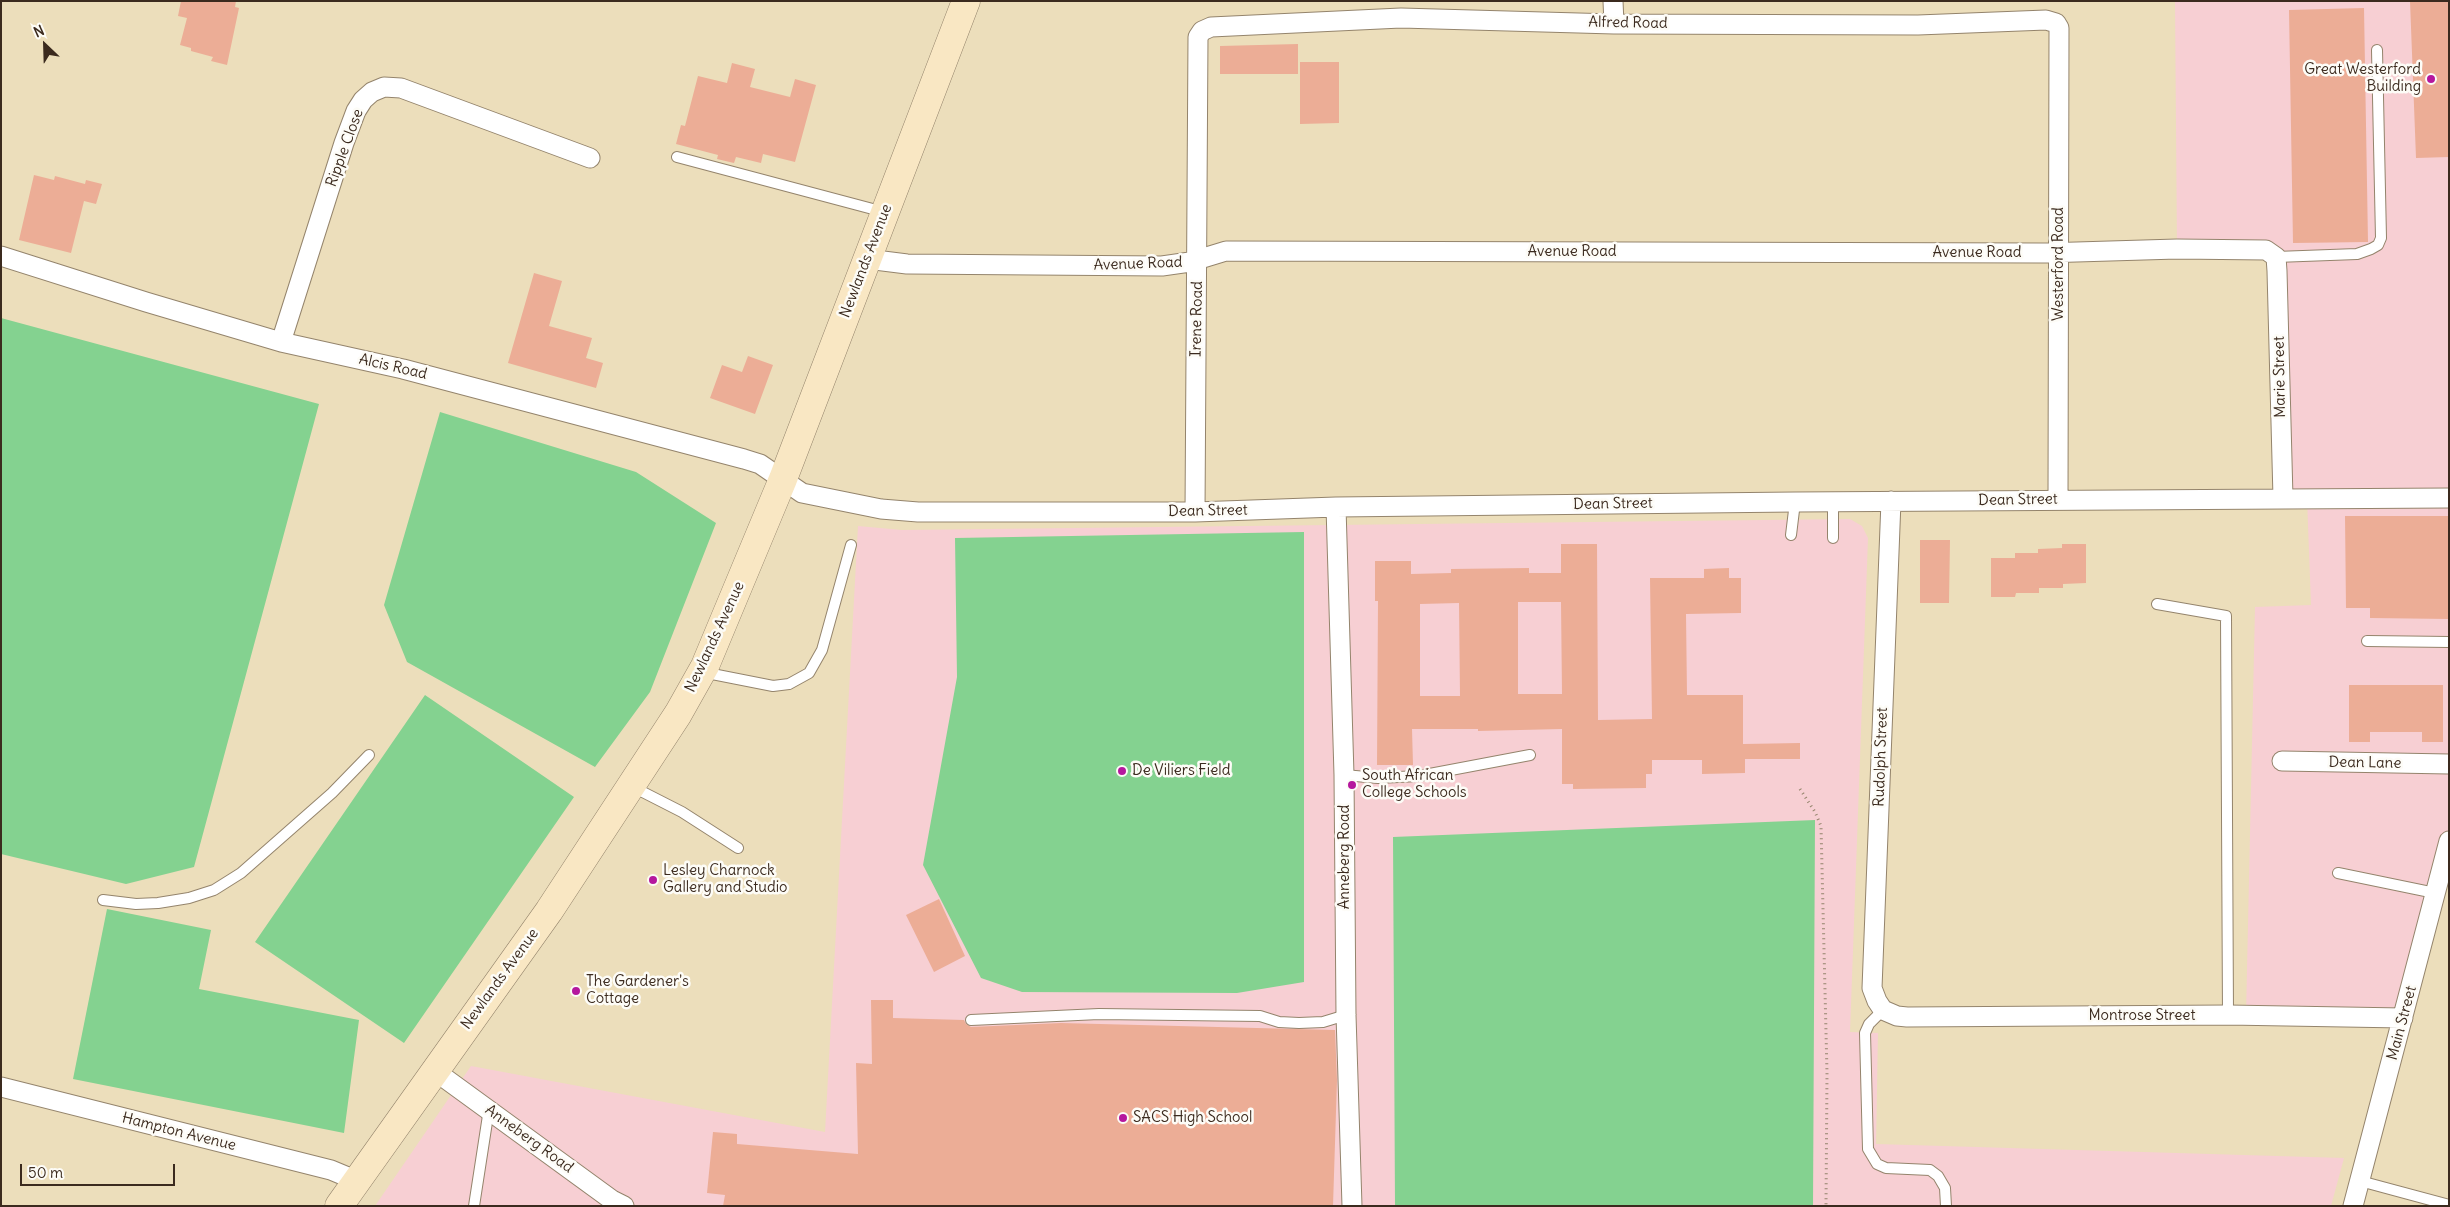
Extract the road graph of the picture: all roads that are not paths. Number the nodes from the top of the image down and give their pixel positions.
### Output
1 (966, 1) edge
2 (1613, 1) edge
3 (1614, 24) junction
4 (2059, 28) joint
5 (1198, 37) joint
6 (2377, 50) dead end
7 (677, 157) dead end
8 (590, 158) dead end
9 (885, 213) junction
10 (2060, 252) junction
11 (1, 256) edge
12 (2276, 257) junction
13 (867, 259) junction
14 (1198, 260) junction
15 (281, 342) junction
16 (783, 479) junction
17 (2283, 498) junction
18 (2449, 498) edge
19 (2058, 499) junction
20 (1891, 501) junction
21 (1795, 502) junction
22 (1833, 502) junction
23 (1336, 507) junction
24 (1195, 512) junction
25 (1791, 535) dead end
26 (1833, 538) dead end
27 (851, 545) dead end
28 (2157, 604) dead end
29 (2367, 641) dead end
30 (2449, 642) edge
31 (701, 672) junction
32 (369, 755) dead end
33 (1530, 755) dead end
34 (2282, 761) dead end
35 (2449, 764) edge
36 (1344, 775) junction
37 (630, 786) junction
38 (2449, 841) edge
39 (738, 848) dead end
40 (2338, 873) dead end
41 (2435, 893) junction
42 (103, 900) dead end
43 (1883, 1010) junction
44 (1346, 1015) junction
45 (2228, 1015) junction
46 (2404, 1018) junction
47 (972, 1020) dead end
48 (435, 1070) junction
49 (1, 1087) edge
50 (489, 1109) junction
51 (356, 1180) junction
52 (2360, 1181) junction
53 (614, 1204) edge
54 (2449, 1205) edge
55 (339, 1206) edge
56 (474, 1206) edge
57 (1352, 1206) edge
58 (1946, 1206) edge
59 (2354, 1206) edge

1 - 9 main road, Newlands Avenue
2 - 3 street
3 - 4 street, Alfred Road
3 - 5 street, Alfred Road
4 - 10 street, Westerford Road
5 - 14 street, Irene Road
6 - 12 lane
7 - 9 lane
8 - 15 street, Ripple Close
9 - 13 main road, Newlands Avenue
10 - 12 street, Avenue Road
10 - 14 street, Avenue Road
10 - 19 street, Westerford Road
11 - 15 street, Alcis Road
12 - 17 street, Marie Street
13 - 14 street, Avenue Road
13 - 16 main road, Newlands Avenue
14 - 24 street, Irene Road
15 - 16 street, Alcis Road
16 - 24 street, Dean Street
16 - 31 main road, Newlands Avenue
17 - 18 street, Dean Street
17 - 19 street, Dean Street
19 - 20 street, Dean Street
20 - 22 street, Dean Street
20 - 43 street, Rudolph Street
21 - 22 street, Dean Street
21 - 23 street, Dean Street
21 - 25 lane
22 - 26 lane
23 - 24 street, Dean Street
23 - 36 street, Anneberg Road
27 - 31 lane
28 - 45 lane
29 - 30 lane
31 - 37 main road, Newlands Avenue
32 - 42 lane
33 - 36 lane
34 - 35 street, Dean Lane
36 - 44 street, Anneberg Road
37 - 39 lane
37 - 48 main road, Newlands Avenue
38 - 41 street, Main Street
40 - 41 lane
41 - 46 street, Main Street
43 - 45 street, Montrose Street
43 - 58 lane
44 - 47 lane
44 - 57 street, Anneberg Road
45 - 46 street, Montrose Street
46 - 52 street, Main Street
48 - 50 street, Anneberg Road
48 - 51 main road, Newlands Avenue
49 - 51 street, Hampton Avenue
50 - 53 street, Anneberg Road
50 - 56 lane
51 - 55 main road, Newlands Avenue
52 - 54 lane
52 - 59 street, Main Street

